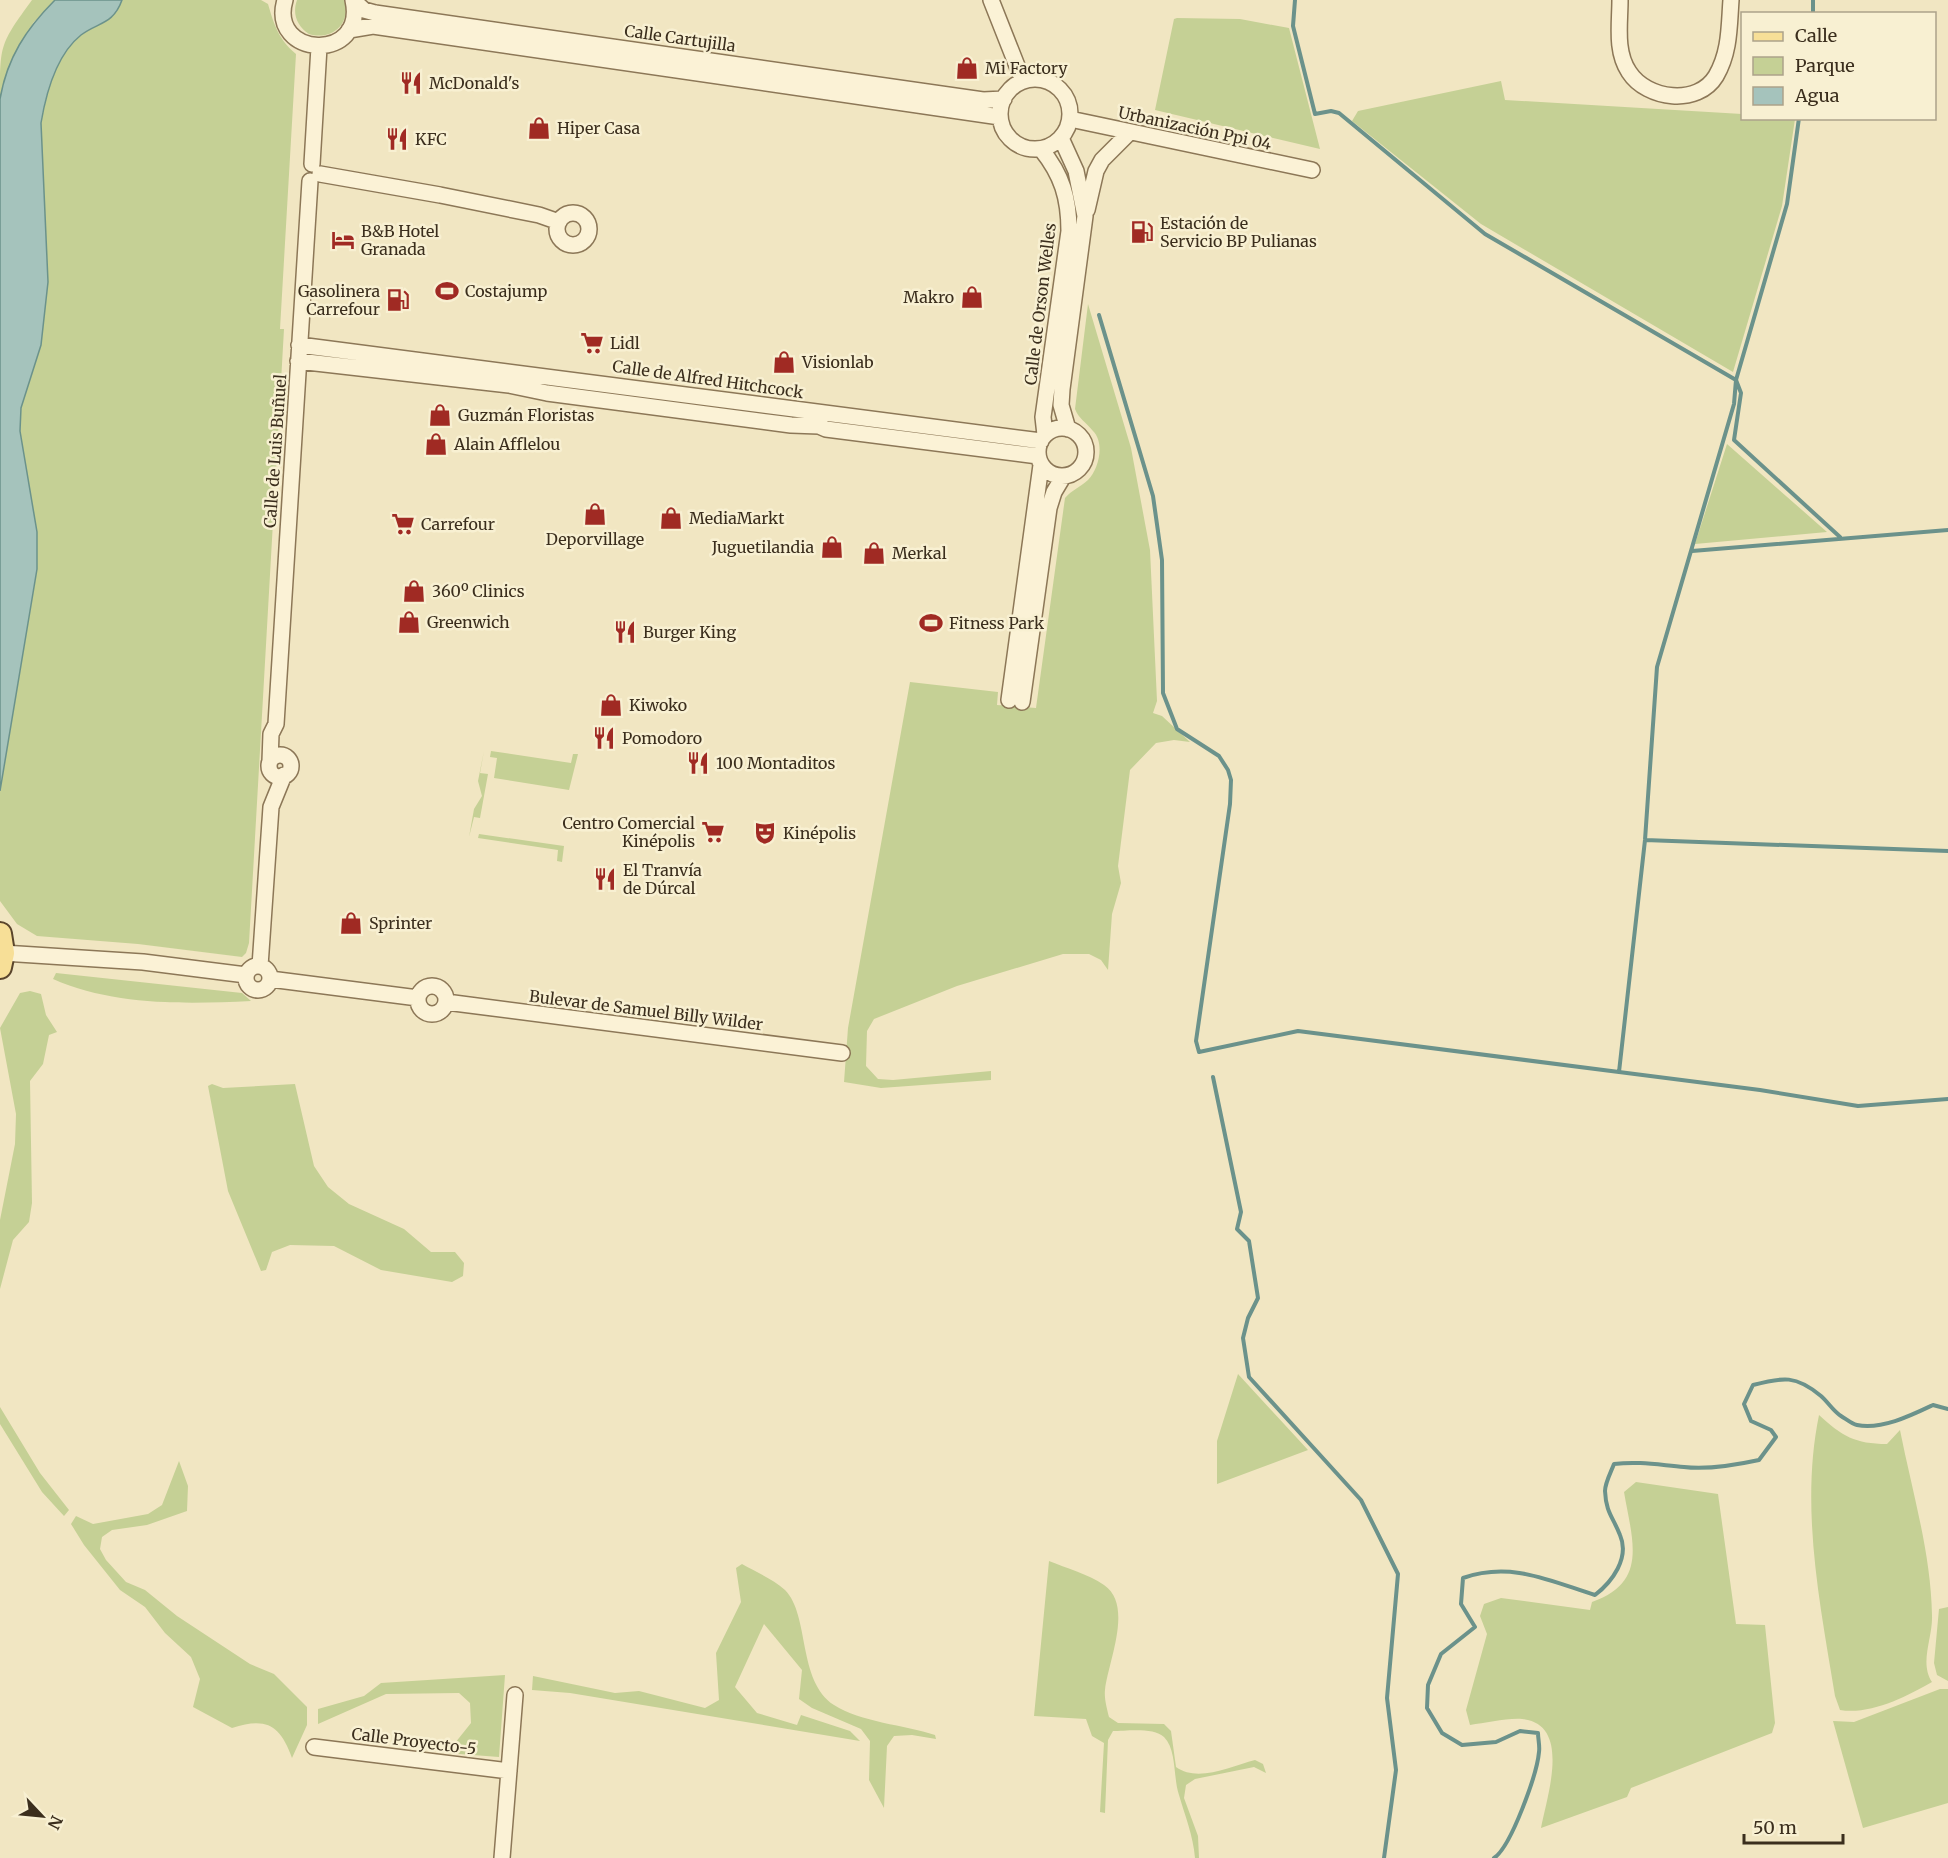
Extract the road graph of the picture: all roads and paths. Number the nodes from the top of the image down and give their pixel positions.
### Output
1 (285, 0) edge
2 (991, 0) edge
3 (1620, 0) edge
4 (1731, 0) edge
5 (354, 1) edge
6 (349, 30) junction
7 (319, 46) junction
8 (1023, 81) junction
9 (1004, 99) junction
10 (1000, 117) junction
11 (1070, 119) junction
12 (1129, 133) junction
13 (1061, 138) junction
14 (1041, 149) junction
15 (1312, 170) dead end
16 (314, 173) junction
17 (1085, 216) junction
18 (559, 222) dead end
19 (299, 345) junction
20 (298, 361) junction
21 (1068, 429) junction
22 (1043, 438) junction
23 (1040, 461) junction
24 (1063, 477) junction
25 (1018, 681) junction
26 (1015, 701) dead end
27 (276, 724) junction
28 (275, 769) junction
29 (1, 952) edge
30 (260, 966) junction
31 (246, 975) junction
32 (270, 979) junction
33 (842, 1053) dead end
34 (515, 1695) dead end
35 (314, 1747) dead end
36 (509, 1771) junction
37 (502, 1858) edge

1 - 7 street
2 - 8 street
3 - 4 street
5 - 6 street
5 - 9 street, Calle Cartujilla
6 - 7 street
6 - 10 street, Calle Cartujilla
7 - 16 street, Calle de Luis Buñuel
8 - 9 street
8 - 11 street
9 - 10 street
10 - 14 street
11 - 12 street, Urbanización Ppi 04
11 - 13 street
12 - 15 street, Urbanización Ppi 04
12 - 17 street, Calle de Orson Welles
13 - 14 street
13 - 17 street, Calle de Orson Welles
14 - 22 street, Calle de Orson Welles
16 - 18 street
16 - 19 street, Calle de Luis Buñuel
17 - 21 street, Calle de Orson Welles
19 - 20 street, Calle de Luis Buñuel
19 - 22 street, Calle de Alfred Hitchcock
20 - 23 street, Calle de Alfred Hitchcock
20 - 27 street, Calle de Luis Buñuel
21 - 22 street
21 - 24 street
22 - 23 street
23 - 24 street
23 - 25 street
24 - 25 street
25 - 26 street
27 - 28 street, Calle de Luis Buñuel
27 - 28 street, Calle de Luis Buñuel
28 - 30 street, Calle de Luis Buñuel
29 - 31 street
30 - 31 street
30 - 32 street
31 - 32 street
32 - 33 street, Bulevar de Samuel Billy Wilder
34 - 36 street
35 - 36 street, Calle Proyecto-5
36 - 37 street

